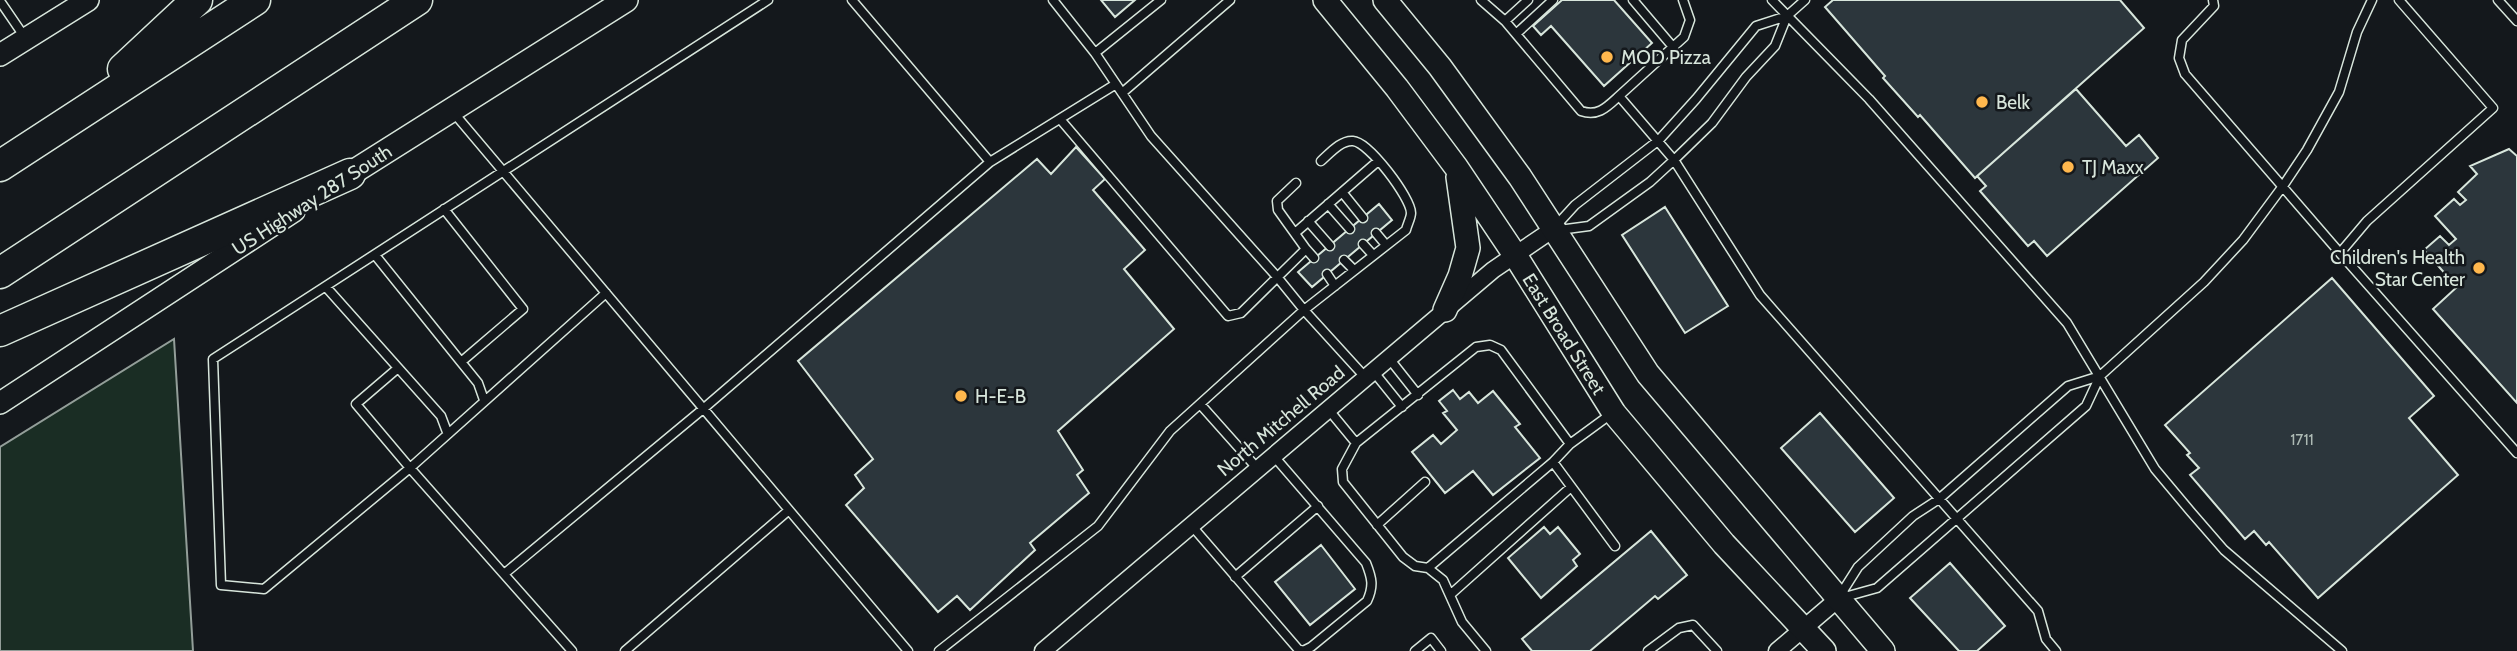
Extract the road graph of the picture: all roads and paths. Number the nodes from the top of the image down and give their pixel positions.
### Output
1 (88, 0) edge
2 (197, 0) edge
3 (255, 0) edge
4 (417, 0) edge
5 (626, 0) edge
6 (768, 0) edge
7 (852, 0) edge
8 (1053, 0) edge
9 (1161, 0) edge
10 (1230, 0) edge
11 (1325, 0) edge
12 (1385, 0) edge
13 (1481, 0) edge
14 (1528, 0) edge
15 (1553, 0) edge
16 (1633, 0) edge
17 (1683, 0) edge
18 (1772, 0) edge
19 (1805, 0) edge
20 (2213, 0) edge
21 (2372, 0) edge
22 (2399, 0) edge
23 (2498, 0) edge
24 (0, 1) edge
25 (1787, 16) junction
26 (1505, 21) junction
27 (2517, 21) edge
28 (1516, 34) junction
29 (26, 39) junction
30 (1673, 47) junction
31 (1095, 52) junction
32 (0, 55) edge
33 (1116, 84) junction
34 (1122, 93) junction
35 (1619, 96) junction
36 (452, 110) junction
37 (1060, 118) junction
38 (67, 122) junction
39 (1660, 140) junction
40 (1674, 160) junction
41 (1321, 161) dead end
42 (1378, 161) junction
43 (990, 162) junction
44 (0, 166) edge
45 (1456, 167) junction
46 (502, 172) junction
47 (350, 174) junction
48 (1296, 183) dead end
49 (2283, 187) junction
50 (1342, 192) junction
51 (1328, 204) junction
52 (444, 209) junction
53 (1363, 218) dead end
54 (1308, 221) junction
55 (1350, 229) dead end
56 (1552, 230) junction
57 (1295, 233) junction
58 (1376, 233) dead end
59 (1363, 244) dead end
60 (1386, 245) junction
61 (1330, 246) dead end
62 (1307, 249) junction
63 (2340, 253) junction
64 (375, 255) junction
65 (1515, 255) junction
66 (1373, 256) junction
67 (1314, 258) dead end
68 (1344, 260) dead end
69 (1354, 270) junction
70 (0, 273) edge
71 (1327, 274) dead end
72 (1278, 278) junction
73 (1335, 286) junction
74 (326, 287) junction
75 (606, 293) junction
76 (1304, 310) junction
77 (1445, 310) junction
78 (0, 331) edge
79 (1388, 357) junction
80 (461, 362) junction
81 (398, 368) junction
82 (1369, 374) junction
83 (2100, 376) junction
84 (1418, 395) junction
85 (484, 400) junction
86 (0, 403) edge
87 (1200, 404) junction
88 (1402, 407) junction
89 (703, 409) junction
90 (1328, 409) junction
91 (1614, 413) junction
92 (447, 432) junction
93 (1356, 443) junction
94 (1570, 444) junction
95 (2517, 453) edge
96 (1273, 455) junction
97 (1553, 462) junction
98 (410, 468) junction
99 (1257, 468) junction
100 (1425, 482) dead end
101 (1571, 487) junction
102 (1939, 499) junction
103 (1318, 506) junction
104 (789, 510) junction
105 (1957, 519) junction
106 (1191, 526) junction
107 (1377, 526) junction
108 (1615, 545) dead end
109 (1429, 568) junction
110 (504, 574) junction
111 (1236, 577) junction
112 (1450, 595) junction
113 (1838, 599) junction
114 (1804, 630) junction
115 (572, 651) edge
116 (625, 651) edge
117 (908, 651) edge
118 (939, 651) edge
119 (1043, 651) edge
120 (1415, 651) edge
121 (1441, 651) edge
122 (1486, 651) edge
123 (1648, 651) edge
124 (1717, 651) edge
125 (1777, 651) edge
126 (1824, 651) edge
127 (1883, 651) edge
128 (2056, 651) edge
129 (2342, 651) edge

1 - 29 street
2 - 38 highway
3 - 38 highway
4 - 70 highway
5 - 36 main road, US Highway 287 South
6 - 46 lane
7 - 43 lane
8 - 31 lane
9 - 31 lane
10 - 34 lane
11 - 45 main road, East Broad Street
12 - 56 main road
13 - 26 lane
14 - 26 lane
15 - 28 lane
16 - 30 lane
17 - 30 lane
18 - 25 lane
19 - 25 lane
20 - 49 lane
21 - 49 lane
22 - 63 lane
23 - 27 lane
24 - 29 lane
25 - 39 lane
25 - 40 lane
25 - 83 lane
26 - 28 lane
28 - 35 lane
29 - 32 street
30 - 35 lane
31 - 33 lane
33 - 34 lane
33 - 37 lane
34 - 72 lane
35 - 39 lane
36 - 46 lane
36 - 47 main road, US Highway 287 South
37 - 43 lane
37 - 72 lane
38 - 44 highway
39 - 40 lane
39 - 56 lane
40 - 56 lane
40 - 102 lane
41 - 42 lane
42 - 50 lane
42 - 60 lane
43 - 89 lane
45 - 65 main road, East Broad Street
45 - 77 main road
46 - 52 lane
46 - 75 lane
47 - 78 highway
47 - 86 street, US Highway 287 South
48 - 57 lane
49 - 63 lane
49 - 83 lane
50 - 51 lane
50 - 53 lane
51 - 54 lane
51 - 55 lane
52 - 64 lane
52 - 80 lane
54 - 57 lane
54 - 61 lane
56 - 65 street, North Mitchell Road
56 - 113 main road
57 - 62 lane
58 - 60 lane
59 - 66 lane
60 - 66 lane
62 - 67 lane
62 - 72 lane
63 - 95 lane
64 - 74 lane
64 - 80 lane
65 - 77 street, North Mitchell Road
65 - 91 main road, East Broad Street
66 - 69 lane
68 - 69 lane
69 - 73 lane
71 - 73 lane
72 - 76 lane
73 - 76 lane
74 - 81 lane
74 - 98 lane
75 - 85 lane
75 - 89 lane
76 - 82 lane
76 - 87 lane
77 - 79 street, North Mitchell Road
79 - 82 street, North Mitchell Road
79 - 84 lane
80 - 85 lane
81 - 92 lane
81 - 98 lane
82 - 88 lane
82 - 90 street, North Mitchell Road
83 - 102 lane
83 - 105 lane
83 - 129 lane
84 - 88 lane
84 - 94 lane
85 - 92 lane
87 - 99 lane
87 - 118 lane
88 - 93 lane
89 - 104 lane
89 - 110 lane
90 - 93 lane
90 - 96 street, North Mitchell Road
91 - 94 lane
91 - 114 main road, East Broad Street
92 - 98 lane
93 - 107 lane
94 - 97 lane
96 - 99 street, North Mitchell Road
96 - 103 lane
97 - 101 lane
97 - 109 lane
98 - 110 lane
99 - 106 street, North Mitchell Road
100 - 107 lane
101 - 108 lane
101 - 112 lane
102 - 105 lane
102 - 113 lane
103 - 111 lane
103 - 111 lane
104 - 116 lane
104 - 117 lane
105 - 113 lane
105 - 128 lane
106 - 111 lane
106 - 119 street, North Mitchell Road
107 - 109 lane
109 - 112 lane
110 - 115 lane
112 - 122 lane
113 - 114 street
113 - 127 main road
114 - 125 street
114 - 126 main road, East Broad Street
120 - 121 lane
123 - 124 lane

